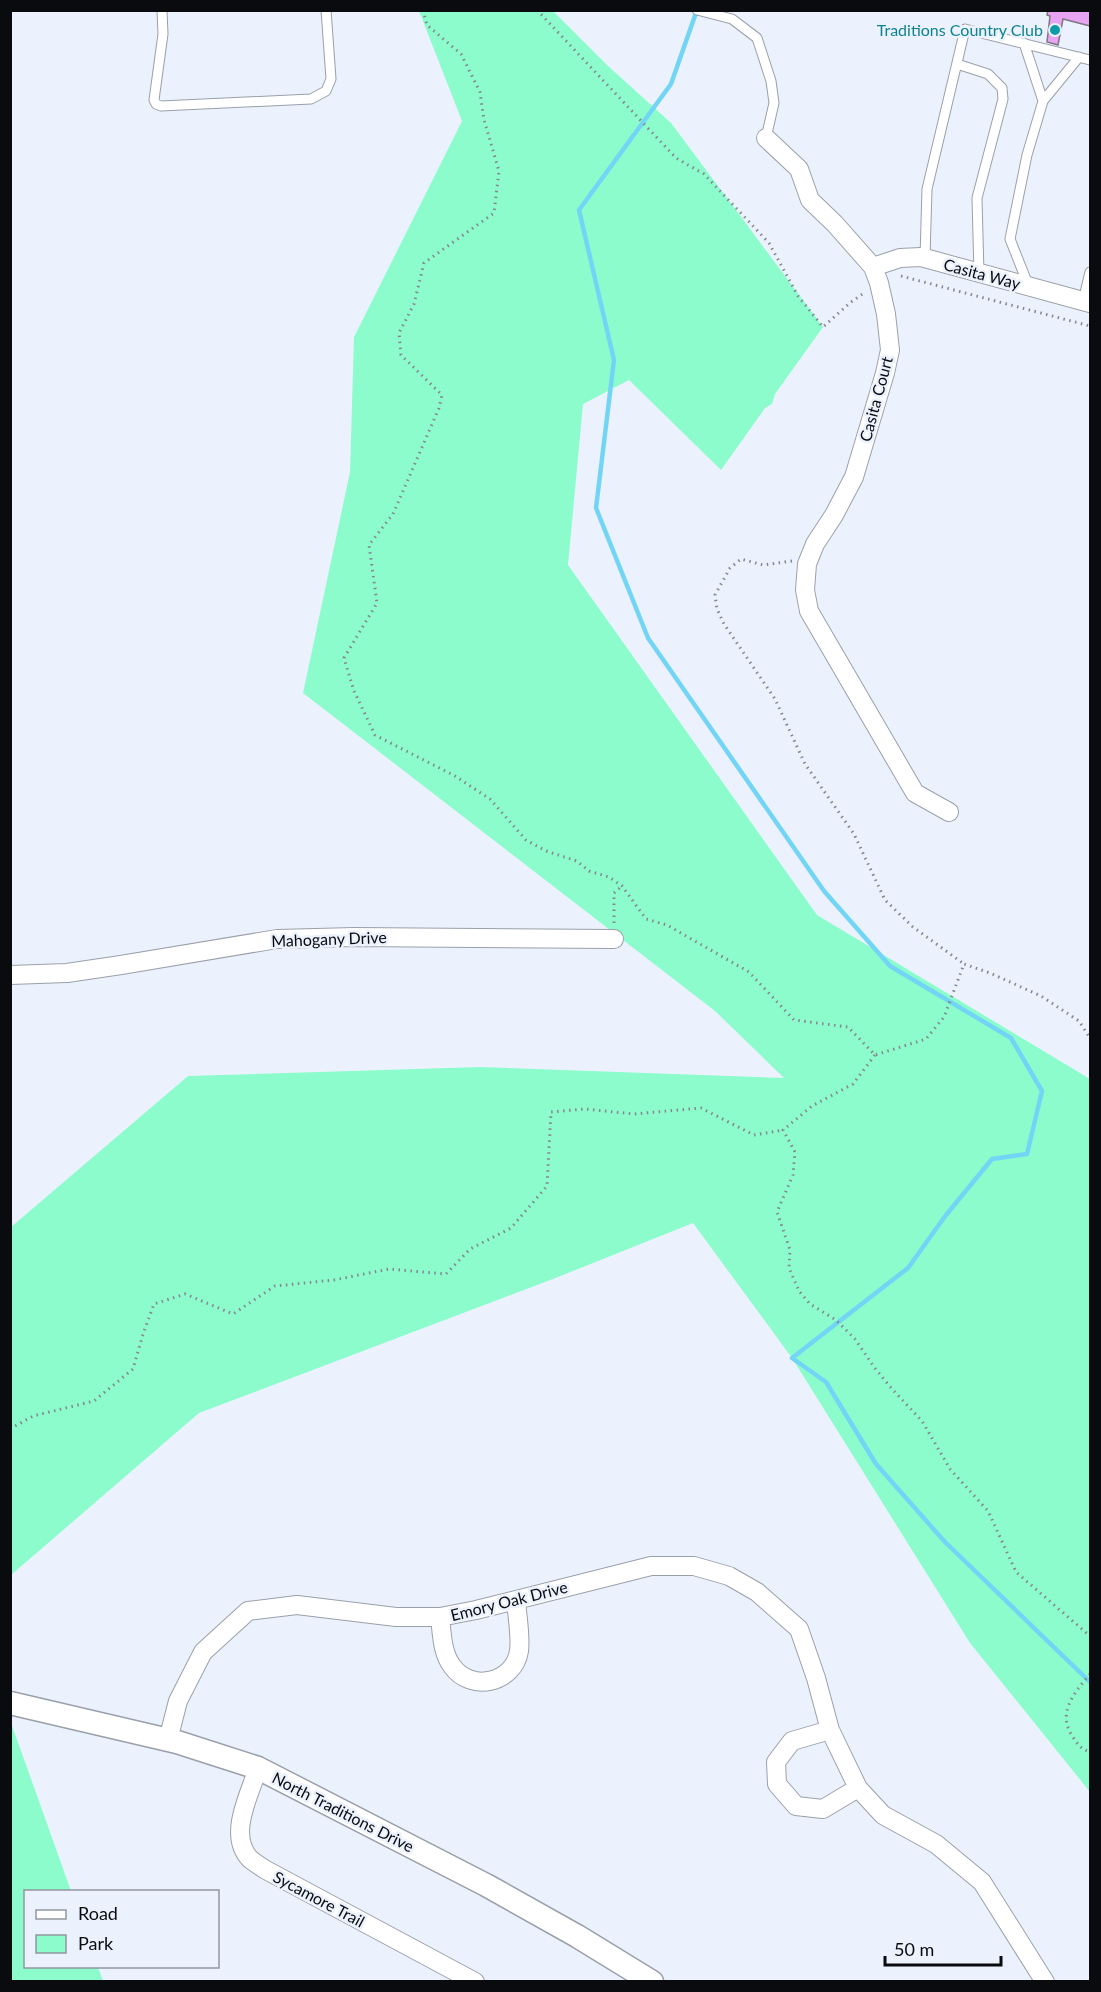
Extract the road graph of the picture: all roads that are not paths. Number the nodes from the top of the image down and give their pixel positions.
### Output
1 (162, 10) edge
2 (326, 10) edge
3 (697, 10) edge
4 (1023, 43) junction
5 (1079, 57) junction
6 (1090, 60) edge
7 (957, 64) junction
8 (1043, 101) junction
9 (766, 138) joint
10 (925, 258) junction
11 (873, 267) junction
12 (1090, 272) edge
13 (979, 274) junction
14 (1029, 287) junction
15 (1087, 302) edge
16 (949, 812) dead end
17 (614, 939) road end
18 (10, 975) edge
19 (516, 1600) junction
20 (440, 1617) junction
21 (10, 1703) edge
22 (830, 1731) junction
23 (168, 1740) junction
24 (258, 1768) junction
25 (858, 1788) junction
26 (475, 1982) edge
27 (652, 1982) edge
28 (1045, 1982) edge

1 - 2 lane
3 - 9 lane, Casita Court
4 - 5 lane
4 - 7 lane
4 - 8 lane
5 - 6 lane
5 - 8 lane
7 - 10 lane
7 - 13 lane
8 - 14 lane
9 - 11 street, Casita Court
10 - 11 street, Casita Way
10 - 13 street, Casita Way
11 - 16 street, Casita Court
12 - 15 lane
13 - 14 street, Casita Way
14 - 15 street, Casita Way
17 - 18 street, Mahogany Drive
19 - 20 street, Emory Oak Drive
19 - 20 street
19 - 22 street, Emory Oak Drive
20 - 23 street, Emory Oak Drive
21 - 23 street, North Traditions Drive
22 - 25 street, Emory Oak Drive
22 - 25 street
23 - 24 street, North Traditions Drive
24 - 26 street, Sycamore Trail
24 - 27 street, North Traditions Drive
25 - 28 street, Emory Oak Drive

